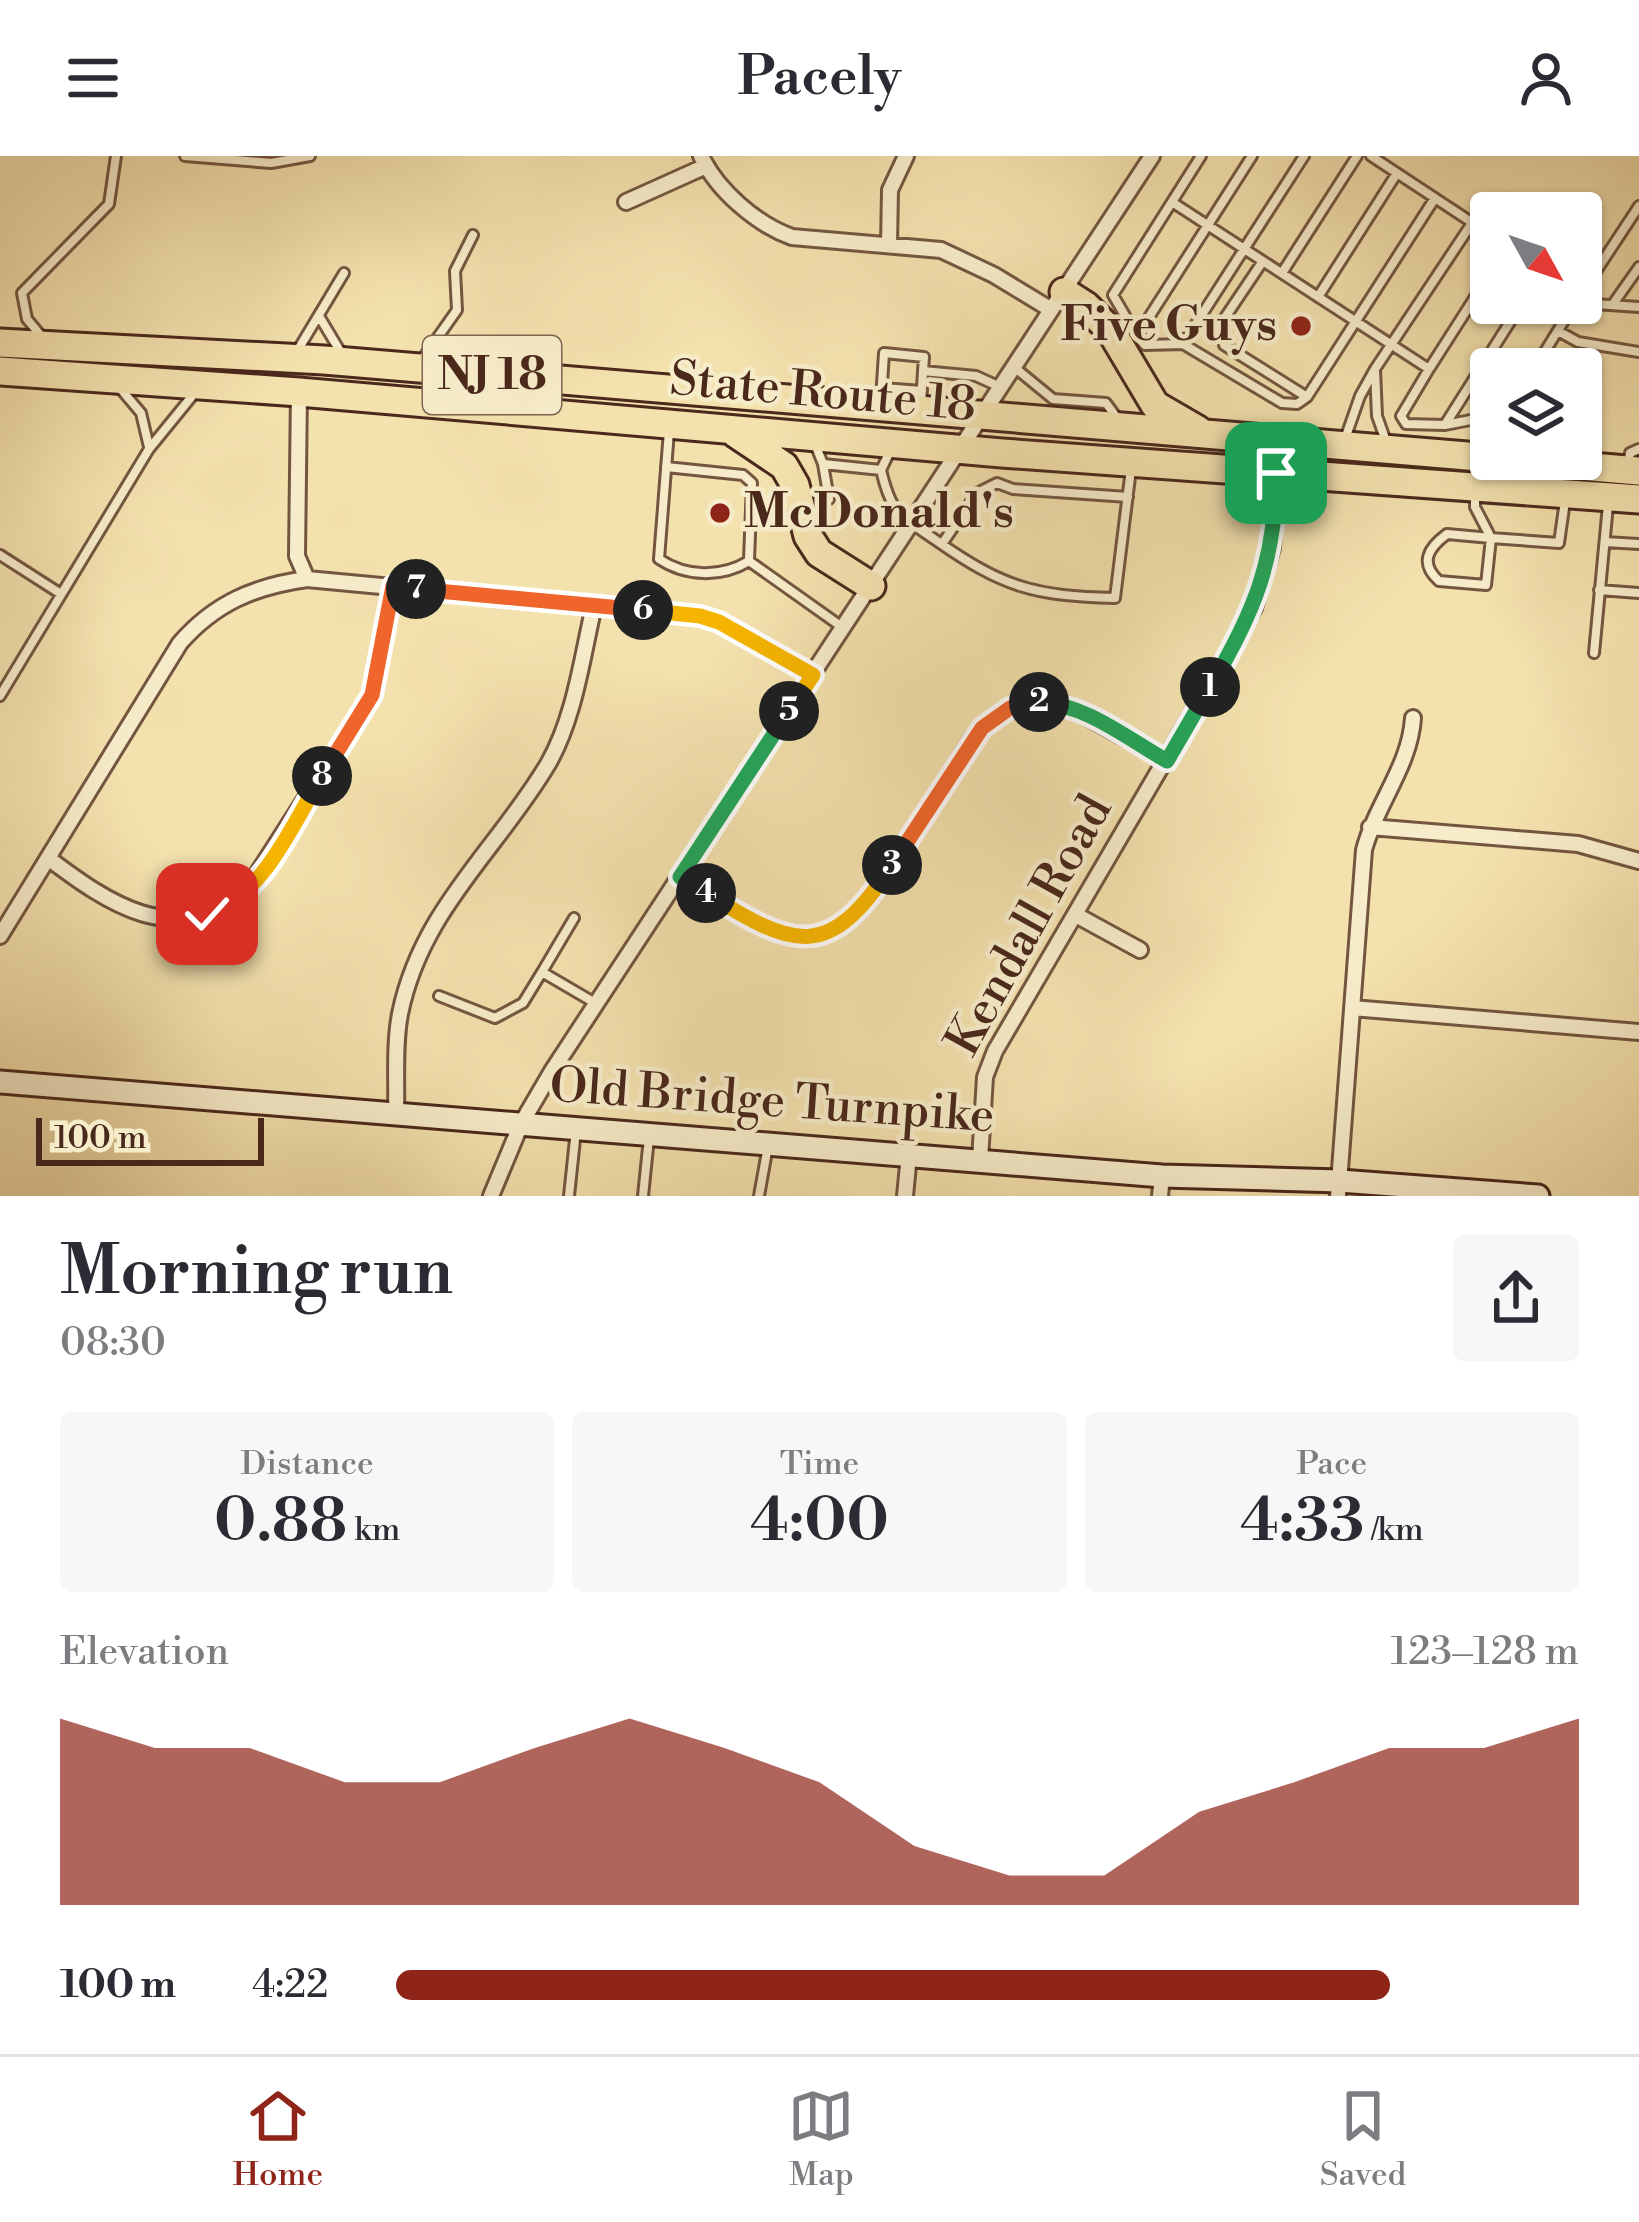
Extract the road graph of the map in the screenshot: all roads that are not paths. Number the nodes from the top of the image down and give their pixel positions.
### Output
1 (116, 156) edge
2 (185, 156) edge
3 (310, 156) edge
4 (906, 156) edge
5 (1152, 156) edge
6 (1201, 156) edge
7 (1252, 156) edge
8 (1304, 156) edge
9 (1357, 156) edge
10 (1371, 156) edge
11 (704, 161) edge
12 (1397, 173) junction
13 (1435, 198) junction
14 (626, 202) dead end
15 (1172, 202) junction
16 (1639, 206) edge
17 (1470, 222) edge
18 (1208, 225) junction
19 (1470, 226) edge
20 (473, 235) dead end
21 (889, 244) junction
22 (1245, 249) junction
23 (1263, 261) junction
24 (1602, 262) edge
25 (1639, 267) edge
26 (344, 273) dead end
27 (1282, 273) junction
28 (1318, 297) junction
29 (1057, 301) junction
30 (1602, 304) edge
31 (1470, 305) edge
32 (1612, 305) junction
33 (1639, 308) edge
34 (319, 316) junction
35 (1355, 322) junction
36 (1508, 324) edge
37 (1562, 324) edge
38 (1558, 331) junction
39 (1138, 336) junction
40 (0, 343) edge
41 (1183, 344) junction
42 (1390, 345) junction
43 (65, 347) junction
44 (1547, 348) edge
45 (1639, 352) edge
46 (292, 359) junction
47 (346, 362) junction
48 (1014, 367) junction
49 (414, 368) junction
50 (1375, 369) junction
51 (1429, 369) junction
52 (923, 370) junction
53 (0, 371) edge
54 (113, 380) junction
55 (204, 387) junction
56 (1001, 388) junction
57 (299, 392) junction
58 (1307, 397) junction
59 (881, 398) junction
60 (921, 401) junction
61 (1044, 410) junction
62 (983, 417) junction
63 (1470, 420) edge
64 (1444, 424) junction
65 (669, 425) junction
66 (1126, 428) junction
67 (731, 431) junction
68 (1207, 435) junction
69 (1639, 436) edge
70 (812, 437) junction
71 (894, 444) junction
72 (1342, 446) junction
73 (149, 449) junction
74 (963, 449) junction
75 (1389, 451) junction
76 (1002, 453) junction
77 (1470, 455) edge
78 (1602, 458) edge
79 (1636, 459) edge
80 (1132, 462) junction
81 (823, 464) junction
82 (666, 467) junction
83 (881, 470) junction
84 (1276, 473) junction
85 (997, 483) junction
86 (1475, 488) junction
87 (1566, 494) junction
88 (1128, 497) junction
89 (1608, 497) junction
90 (1639, 499) edge
91 (829, 500) dead end
92 (912, 524) junction
93 (1491, 538) junction
94 (1605, 542) junction
95 (942, 544) junction
96 (1639, 544) edge
97 (0, 555) edge
98 (748, 561) junction
99 (307, 579) junction
100 (393, 586) junction
101 (871, 586) junction
102 (1599, 590) junction
103 (1639, 593) edge
104 (61, 594) junction
105 (594, 606) junction
106 (844, 628) junction
107 (1594, 652) dead end
108 (813, 675) junction
109 (0, 696) edge
110 (1413, 718) dead end
111 (1167, 761) junction
112 (1370, 826) junction
113 (48, 858) junction
114 (1639, 861) edge
115 (680, 877) junction
116 (1076, 915) junction
117 (574, 918) dead end
118 (0, 936) edge
119 (1140, 950) dead end
120 (542, 972) junction
121 (440, 996) dead end
122 (596, 1004) junction
123 (1352, 1008) junction
124 (1639, 1032) edge
125 (0, 1082) edge
126 (396, 1114) junction
127 (521, 1124) junction
128 (576, 1129) junction
129 (650, 1135) junction
130 (769, 1144) junction
131 (909, 1155) junction
132 (980, 1160) junction
133 (1161, 1186) edge
134 (1339, 1189) edge
135 (491, 1196) edge
136 (569, 1196) edge
137 (643, 1196) edge
138 (759, 1196) edge
139 (905, 1196) edge
140 (1538, 1196) edge

1 - 43 lane
2 - 3 lane
4 - 21 street
5 - 29 street
6 - 15 lane
7 - 18 lane
8 - 22 lane
9 - 27 lane
10 - 12 lane
11 - 14 street
11 - 21 street
12 - 13 lane
12 - 28 lane
13 - 17 lane
13 - 35 lane
15 - 18 lane
15 - 39 lane
16 - 24 lane
18 - 22 lane
18 - 39 lane
19 - 42 lane
20 - 49 lane
21 - 29 street
22 - 23 lane
22 - 41 lane
23 - 27 lane
23 - 58 lane
25 - 32 lane
26 - 34 lane
27 - 28 lane
28 - 35 lane
29 - 48 street
29 - 68 highway
30 - 32 lane
31 - 51 lane
32 - 33 lane
34 - 46 lane
34 - 47 lane
35 - 42 lane
35 - 58 lane
36 - 64 lane
37 - 38 lane
38 - 44 lane
38 - 45 lane
39 - 41 lane
40 - 43 highway, State Route 18 / NJ 18
41 - 58 lane
42 - 50 lane
42 - 51 lane
43 - 46 highway, State Route 18 / NJ 18
46 - 47 highway, State Route 18 / NJ 18
47 - 49 highway, State Route 18 / NJ 18
48 - 56 street
48 - 61 lane
49 - 59 highway, State Route 18 / NJ 18
50 - 72 lane
50 - 75 lane
51 - 64 lane
52 - 56 lane
52 - 59 lane
52 - 60 lane
53 - 54 highway, State Route 18 / NJ 18
54 - 55 highway, State Route 18 / NJ 18
54 - 73 lane
55 - 57 highway, State Route 18 / NJ 18
55 - 73 lane
56 - 62 street
57 - 65 highway, State Route 18 / NJ 18
57 - 99 street
59 - 60 highway, State Route 18 / NJ 18
60 - 62 highway, State Route 18 / NJ 18
61 - 62 highway, State Route 18 / NJ 18
61 - 66 highway, State Route 18 / NJ 18
61 - 66 lane
62 - 74 street
63 - 64 lane
65 - 67 highway, State Route 18 / NJ 18
65 - 82 lane
66 - 68 highway, State Route 18 / NJ 18
67 - 70 highway, State Route 18 / NJ 18
67 - 101 highway
68 - 72 highway, State Route 18 / NJ 18
69 - 79 lane
70 - 71 highway, State Route 18 / NJ 18
70 - 81 lane
71 - 74 highway, State Route 18 / NJ 18
71 - 83 lane
72 - 75 highway, State Route 18 / NJ 18
73 - 104 lane
74 - 76 highway, State Route 18 / NJ 18
74 - 92 street
75 - 77 highway, State Route 18 / NJ 18
76 - 80 highway, State Route 18 / NJ 18
76 - 85 lane
78 - 79 highway, State Route 18 / NJ 18
80 - 84 highway, State Route 18 / NJ 18
80 - 88 lane
81 - 83 lane
81 - 91 lane
82 - 98 lane
82 - 98 lane
83 - 92 lane
84 - 86 highway, State Route 18 / NJ 18
84 - 111 street, Kendall Road
85 - 88 lane
85 - 95 lane
86 - 87 highway, State Route 18 / NJ 18
86 - 93 lane
87 - 89 highway, State Route 18 / NJ 18
87 - 93 lane
88 - 95 lane
89 - 90 highway, State Route 18 / NJ 18
89 - 94 lane
92 - 95 lane
92 - 101 street
93 - 93 lane
94 - 96 lane
94 - 102 lane
97 - 104 lane
98 - 106 lane
99 - 100 street
99 - 113 street
100 - 105 street
100 - 113 street
101 - 106 street
102 - 103 lane
102 - 107 lane
104 - 109 lane
105 - 108 street
105 - 126 street
106 - 108 street
108 - 115 street
110 - 112 street
111 - 115 street
111 - 116 street, Kendall Road
112 - 114 street
112 - 123 street
113 - 118 street
115 - 122 street
116 - 119 street
116 - 132 street, Kendall Road
117 - 120 lane
120 - 121 lane
120 - 122 lane
122 - 127 street
123 - 124 street
123 - 134 street
125 - 126 street, Old Bridge Turnpike
126 - 127 street, Old Bridge Turnpike
127 - 128 street, Old Bridge Turnpike
127 - 135 street
128 - 129 street, Old Bridge Turnpike
128 - 136 lane
129 - 130 street, Old Bridge Turnpike
129 - 137 lane
130 - 131 street, Old Bridge Turnpike
130 - 138 lane
131 - 132 street, Old Bridge Turnpike
131 - 139 street
132 - 133 street, Old Bridge Turnpike
133 - 134 street, Old Bridge Turnpike
134 - 140 street, Old Bridge Turnpike

